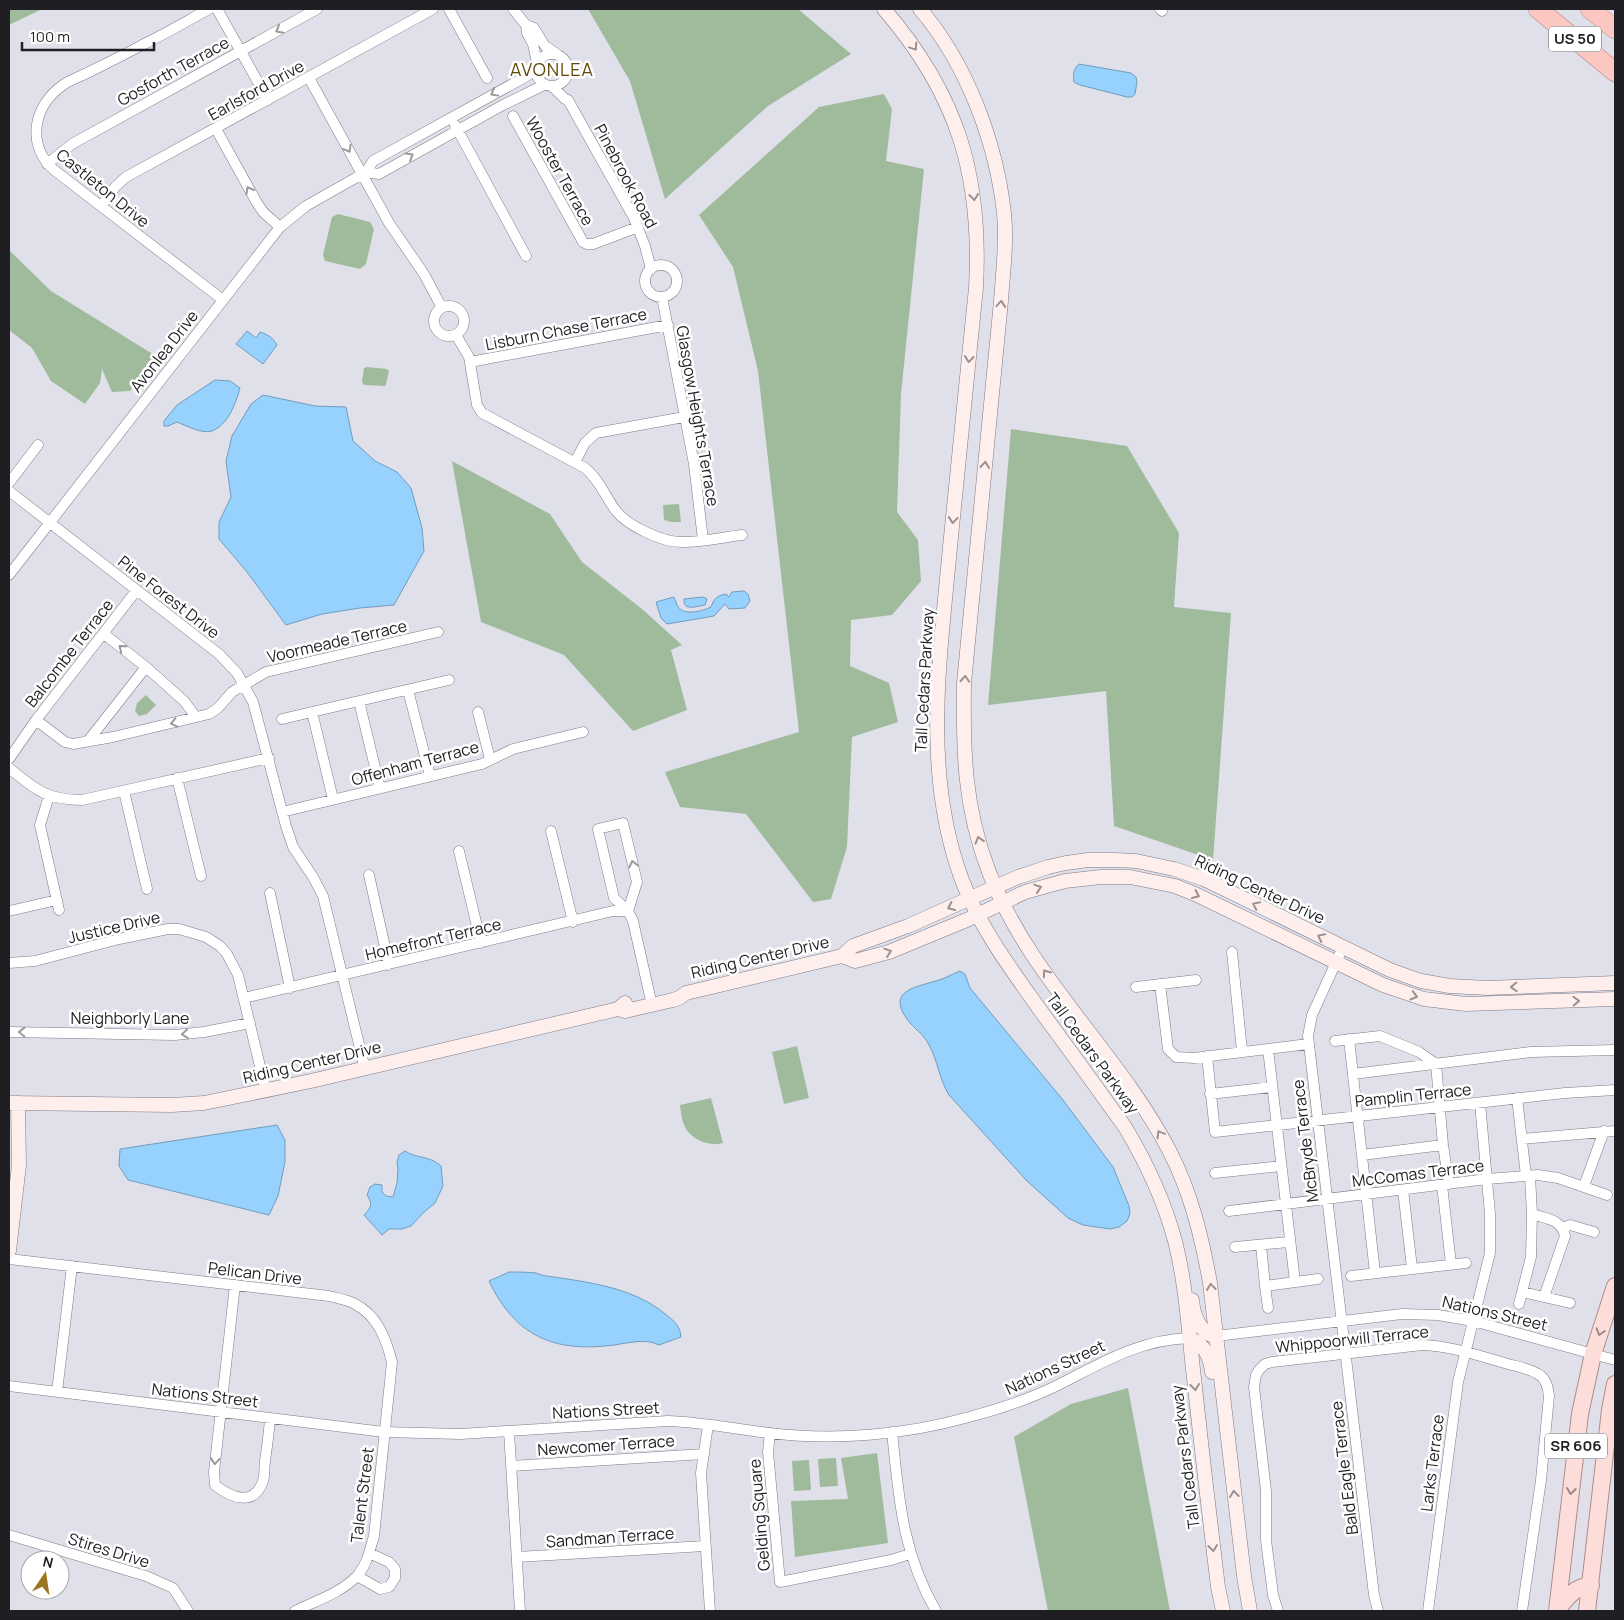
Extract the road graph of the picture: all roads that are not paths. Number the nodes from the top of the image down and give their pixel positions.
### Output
1 (209, 9) edge
2 (218, 9) edge
3 (317, 9) edge
4 (432, 9) edge
5 (449, 9) edge
6 (513, 9) edge
7 (884, 9) edge
8 (920, 9) edge
9 (1538, 9) edge
10 (1590, 9) edge
11 (526, 25) junction
12 (1615, 29) edge
13 (240, 51) junction
14 (558, 54) junction
15 (536, 66) junction
16 (1615, 72) edge
17 (567, 76) junction
18 (309, 78) junction
19 (487, 78) dead end
20 (549, 86) junction
21 (268, 100) junction
22 (568, 100) junction
23 (513, 116) dead end
24 (451, 117) junction
25 (216, 129) junction
26 (458, 130) junction
27 (47, 164) junction
28 (364, 174) junction
29 (101, 206) junction
30 (638, 227) junction
31 (280, 228) junction
32 (526, 256) dead end
33 (651, 269) junction
34 (662, 297) junction
35 (223, 300) junction
36 (442, 308) junction
37 (668, 325) junction
38 (456, 335) junction
39 (470, 362) junction
40 (684, 417) junction
41 (38, 445) dead end
42 (575, 462) junction
43 (9, 484) edge
44 (9, 491) edge
45 (49, 524) junction
46 (742, 535) dead end
47 (703, 540) junction
48 (9, 575) edge
49 (136, 591) junction
50 (438, 632) dead end
51 (104, 634) junction
52 (146, 668) junction
53 (449, 680) dead end
54 (245, 684) junction
55 (408, 690) junction
56 (359, 701) junction
57 (312, 712) junction
58 (478, 712) dead end
59 (196, 717) junction
60 (282, 719) dead end
61 (36, 720) junction
62 (584, 732) dead end
63 (88, 741) junction
64 (268, 758) junction
65 (9, 759) edge
66 (490, 759) junction
67 (9, 768) edge
68 (430, 776) junction
69 (177, 778) junction
70 (380, 788) junction
71 (124, 790) junction
72 (49, 796) junction
73 (333, 799) junction
74 (282, 812) junction
75 (551, 831) dead end
76 (459, 852) dead end
77 (370, 875) dead end
78 (201, 876) dead end
79 (995, 886) junction
80 (147, 888) dead end
81 (270, 893) dead end
82 (970, 898) junction
83 (1003, 902) junction
84 (9, 911) edge
85 (628, 911) junction
86 (978, 915) junction
87 (573, 922) junction
88 (481, 943) junction
89 (1343, 948) junction
90 (1232, 952) dead end
91 (842, 956) junction
92 (1336, 963) junction
93 (9, 964) edge
94 (389, 965) junction
95 (343, 976) junction
96 (1196, 980) dead end
97 (1615, 983) edge
98 (1160, 984) junction
99 (1136, 987) dead end
100 (290, 988) junction
101 (686, 993) junction
102 (244, 998) junction
103 (651, 999) junction
104 (1615, 999) edge
105 (618, 1009) junction
106 (250, 1023) junction
107 (9, 1032) edge
108 (1349, 1039) junction
109 (1334, 1041) dead end
110 (1308, 1044) junction
111 (1268, 1049) junction
112 (1615, 1050) edge
113 (1242, 1051) junction
114 (1207, 1056) junction
115 (1436, 1064) junction
116 (365, 1068) junction
117 (1352, 1074) junction
118 (1272, 1087) junction
119 (1615, 1090) edge
120 (266, 1091) junction
121 (1210, 1094) junction
122 (1517, 1098) junction
123 (13, 1103) edge
124 (1480, 1103) junction
125 (1440, 1106) junction
126 (1357, 1116) junction
127 (1318, 1121) junction
128 (1277, 1125) junction
129 (1610, 1131) edge
130 (1522, 1139) junction
131 (1443, 1145) junction
132 (1362, 1155) junction
133 (1281, 1166) junction
134 (1215, 1173) dead end
135 (1528, 1176) junction
136 (1487, 1180) junction
137 (1445, 1185) junction
138 (1584, 1186) junction
139 (1403, 1190) junction
140 (1365, 1194) junction
141 (1607, 1195) dead end
142 (1327, 1199) junction
143 (1286, 1204) junction
144 (1229, 1211) dead end
145 (1532, 1214) junction
146 (1563, 1228) junction
147 (1594, 1232) dead end
148 (1289, 1242) junction
149 (1261, 1245) junction
150 (1235, 1247) dead end
151 (9, 1251) edge
152 (9, 1259) edge
153 (1179, 1263) junction
154 (1466, 1263) dead end
155 (1451, 1264) junction
156 (72, 1266) junction
157 (1412, 1268) junction
158 (1375, 1273) junction
159 (1351, 1276) dead end
160 (1318, 1279) dead end
161 (1295, 1282) junction
162 (235, 1285) junction
163 (1265, 1286) junction
164 (1615, 1286) edge
165 (1522, 1292) junction
166 (1544, 1297) junction
167 (1570, 1303) dead end
168 (1519, 1304) dead end
169 (1268, 1308) dead end
170 (1341, 1321) junction
171 (1474, 1321) junction
172 (1216, 1336) junction
173 (1189, 1338) junction
174 (1466, 1352) junction
175 (1345, 1354) junction
176 (1592, 1354) junction
177 (1615, 1360) edge
178 (1615, 1384) edge
179 (9, 1386) edge
180 (57, 1392) junction
181 (1224, 1404) junction
182 (220, 1412) junction
183 (270, 1418) junction
184 (708, 1424) junction
185 (509, 1431) junction
186 (384, 1432) junction
187 (892, 1432) junction
188 (770, 1433) junction
189 (704, 1454) junction
190 (511, 1466) junction
191 (9, 1535) edge
192 (706, 1546) junction
193 (369, 1553) junction
194 (910, 1554) junction
195 (517, 1557) junction
196 (357, 1576) junction
197 (1591, 1585) junction
198 (188, 1611) edge
199 (295, 1611) edge
200 (520, 1611) edge
201 (710, 1611) edge
202 (936, 1611) edge
203 (1223, 1611) edge
204 (1250, 1611) edge
205 (1278, 1611) edge
206 (1378, 1611) edge
207 (1428, 1611) edge
208 (1522, 1611) edge
209 (1557, 1611) edge
210 (1587, 1611) edge

1 - 27 street, Castleton Drive
2 - 13 street
3 -> 13 street, Gosforth Terrace
4 - 18 street, Earlsford Drive
5 - 19 street
6 - 11 street
7 -> 82 main road, Tall Cedars Parkway
79 -> 8 main road, Tall Cedars Parkway
9 - 16 highway, US 50
10 - 12 highway, US 50
11 - 14 street
11 - 15 street
13 - 21 street
13 - 27 street, Gosforth Terrace
14 - 15 street
14 - 17 street
15 - 20 street
15 -> 24 street, Avonlea Drive
17 - 20 street
17 - 22 street, Pinebrook Road
18 - 21 street, Earlsford Drive
18 -> 28 street
20 - 22 street, Pinebrook Road
20 - 26 street, Avonlea Drive
21 - 25 street, Earlsford Drive
22 - 30 street, Pinebrook Road
23 - 30 street, Wooster Terrace
24 - 26 street
24 - 28 street, Avonlea Drive
25 - 29 street, Earlsford Drive
31 -> 25 street
28 -> 26 street, Avonlea Drive
26 - 32 street
27 - 29 street, Castleton Drive
28 - 31 street, Avonlea Drive
28 - 36 street
29 - 35 street, Castleton Drive
30 - 33 street, Pinebrook Road
31 - 35 street, Avonlea Drive
33 - 34 street
33 - 34 street
34 - 37 street, Glasgow Heights Terrace
35 - 45 street, Avonlea Drive
36 - 38 street
36 - 38 street
37 - 39 street, Lisburn Chase Terrace
37 - 40 street, Glasgow Heights Terrace
38 - 39 street
39 - 42 street
40 - 42 street
40 - 47 street, Glasgow Heights Terrace
41 - 43 street
42 - 47 street
44 - 45 street, Pine Forest Drive
45 - 48 street, Avonlea Drive
45 - 49 street, Pine Forest Drive
46 - 47 street
49 - 51 street, Balcombe Terrace
49 - 54 street, Pine Forest Drive
50 - 54 street, Voormeade Terrace
52 -> 51 street
51 - 61 street, Balcombe Terrace
52 - 59 street
52 - 63 street
53 - 55 street
54 - 59 street, Voormeade Terrace
54 - 64 street, Pine Forest Drive
55 - 56 street
55 - 68 street
56 - 57 street
56 - 70 street
57 - 60 street
57 - 73 street
58 - 66 street
59 -> 63 street, Voormeade Terrace
61 - 63 street, Voormeade Terrace
61 - 65 street, Balcombe Terrace
62 - 66 street, Offenham Terrace
64 - 69 street
64 - 74 street, Pine Forest Drive
66 - 68 street, Offenham Terrace
67 - 72 street
68 - 70 street, Offenham Terrace
69 - 71 street
69 - 78 street
70 - 73 street, Offenham Terrace
71 - 72 street
71 - 80 street
72 - 84 street
73 - 74 street, Offenham Terrace
74 - 95 street, Pine Forest Drive
75 - 87 street
76 - 88 street
77 - 94 street
79 - 82 main road, Riding Center Drive
79 - 83 main road, Tall Cedars Parkway
89 -> 79 main road, Riding Center Drive
81 - 100 street
82 - 86 main road, Tall Cedars Parkway
82 -> 91 main road, Riding Center Drive
83 - 86 main road, Riding Center Drive
83 -> 92 main road, Riding Center Drive
172 -> 83 main road, Tall Cedars Parkway
85 -> 85 street
85 - 87 street, Homefront Terrace
85 - 103 street
91 -> 86 main road, Riding Center Drive
86 - 153 main road, Tall Cedars Parkway
87 - 88 street, Homefront Terrace
88 - 94 street, Homefront Terrace
89 - 92 street, McBryde Terrace
97 -> 89 main road, Riding Center Drive
90 - 113 street
91 - 101 main road, Riding Center Drive
92 -> 104 main road, Riding Center Drive
92 - 110 street, McBryde Terrace
93 - 102 street, Justice Drive
94 - 95 street, Homefront Terrace
95 - 100 street, Homefront Terrace
95 - 116 street, Pine Forest Drive
96 - 98 street
98 - 99 street
98 - 114 street
100 - 102 street, Homefront Terrace
101 - 103 main road, Riding Center Drive
101 - 105 main road, Riding Center Drive
102 - 106 street, Justice Drive
103 - 105 main road, Riding Center Drive
105 - 116 main road, Riding Center Drive
106 -> 107 street, Neighborly Lane
106 - 120 street, Justice Drive
108 - 109 street
108 - 115 street
108 - 117 street
110 - 111 street
110 - 127 street, McBryde Terrace
111 - 113 street
111 - 118 street
112 - 115 street
113 - 114 street
114 - 121 street
115 - 117 street
115 - 125 street
116 - 120 main road, Riding Center Drive
117 - 126 street
118 - 121 street
118 - 128 street
119 - 122 street, Pamplin Terrace
120 - 123 main road, Riding Center Drive
121 - 128 street, Pamplin Terrace
122 - 124 street, Pamplin Terrace
122 - 130 street
123 - 151 main road
124 - 125 street, Pamplin Terrace
124 - 136 street, Larks Terrace
125 - 126 street, Pamplin Terrace
125 - 131 street
126 - 127 street, Pamplin Terrace
126 - 132 street
127 - 128 street, Pamplin Terrace
127 - 142 street, McBryde Terrace
128 - 133 street
129 - 130 street
129 - 138 street
130 - 135 street
131 - 132 street
131 - 137 street
132 - 140 street
133 - 134 street
133 - 143 street
135 - 136 street, McComas Terrace
135 - 138 street, McComas Terrace
135 - 145 street
136 - 137 street, McComas Terrace
136 - 171 street, Larks Terrace
137 - 139 street, McComas Terrace
137 - 155 street
138 - 141 street, McComas Terrace
139 - 140 street, McComas Terrace
139 - 157 street
140 - 142 street, McComas Terrace
140 - 158 street
142 - 143 street, McComas Terrace
142 - 170 street, McBryde Terrace
143 - 144 street, McComas Terrace
143 - 148 street
145 - 146 street
145 - 165 street
146 - 147 street
146 - 166 street
148 - 149 street
148 - 161 street
149 - 150 street
149 - 163 street
152 - 156 street, Pelican Drive
153 - 172 main road
153 - 173 main road, Tall Cedars Parkway
154 - 155 street
155 - 157 street
156 - 162 street, Pelican Drive
156 - 180 street
157 - 158 street
158 - 159 street
160 - 161 street
161 - 163 street
162 - 182 street
162 - 186 street, Pelican Drive
163 - 169 street
164 -> 176 main road, SR 606
165 - 166 street
165 - 168 street
166 - 167 street
170 - 171 street, Nations Street
170 - 172 street, Nations Street
170 - 175 street, Bald Eagle Terrace
171 - 174 street, Larks Terrace
171 - 176 street, Nations Street
172 - 181 main road, Tall Cedars Parkway
173 - 181 main road
173 - 187 street, Nations Street
173 -> 203 main road, Tall Cedars Parkway
174 - 175 street, Whippoorwill Terrace
174 - 207 street, Larks Terrace
174 - 208 street, Whippoorwill Terrace
175 - 205 street, Whippoorwill Terrace
175 - 206 street, Bald Eagle Terrace
176 - 177 street, Nations Street
176 -> 209 main road, SR 606
178 - 197 main road, SR 606
179 - 180 street, Nations Street
180 - 182 street, Nations Street
204 -> 181 main road, Tall Cedars Parkway
182 - 183 street, Nations Street
182 -> 183 street
183 - 186 street, Nations Street
184 - 185 street, Nations Street
184 - 188 street, Nations Street
184 - 189 street
185 - 186 street, Nations Street
185 - 190 street
186 - 193 street, Talent Street
187 - 188 street, Nations Street
187 - 194 street
188 - 194 street, Gelding Square
189 - 190 street, Newcomer Terrace
189 - 192 street
190 - 195 street
191 - 198 street, Stires Drive
192 - 195 street, Sandman Terrace
192 - 201 street
193 - 196 street, Talent Street
193 - 196 street
194 - 202 street
195 - 200 street
196 - 199 street, Talent Street
197 - 209 main road
197 - 210 main road, SR 606

